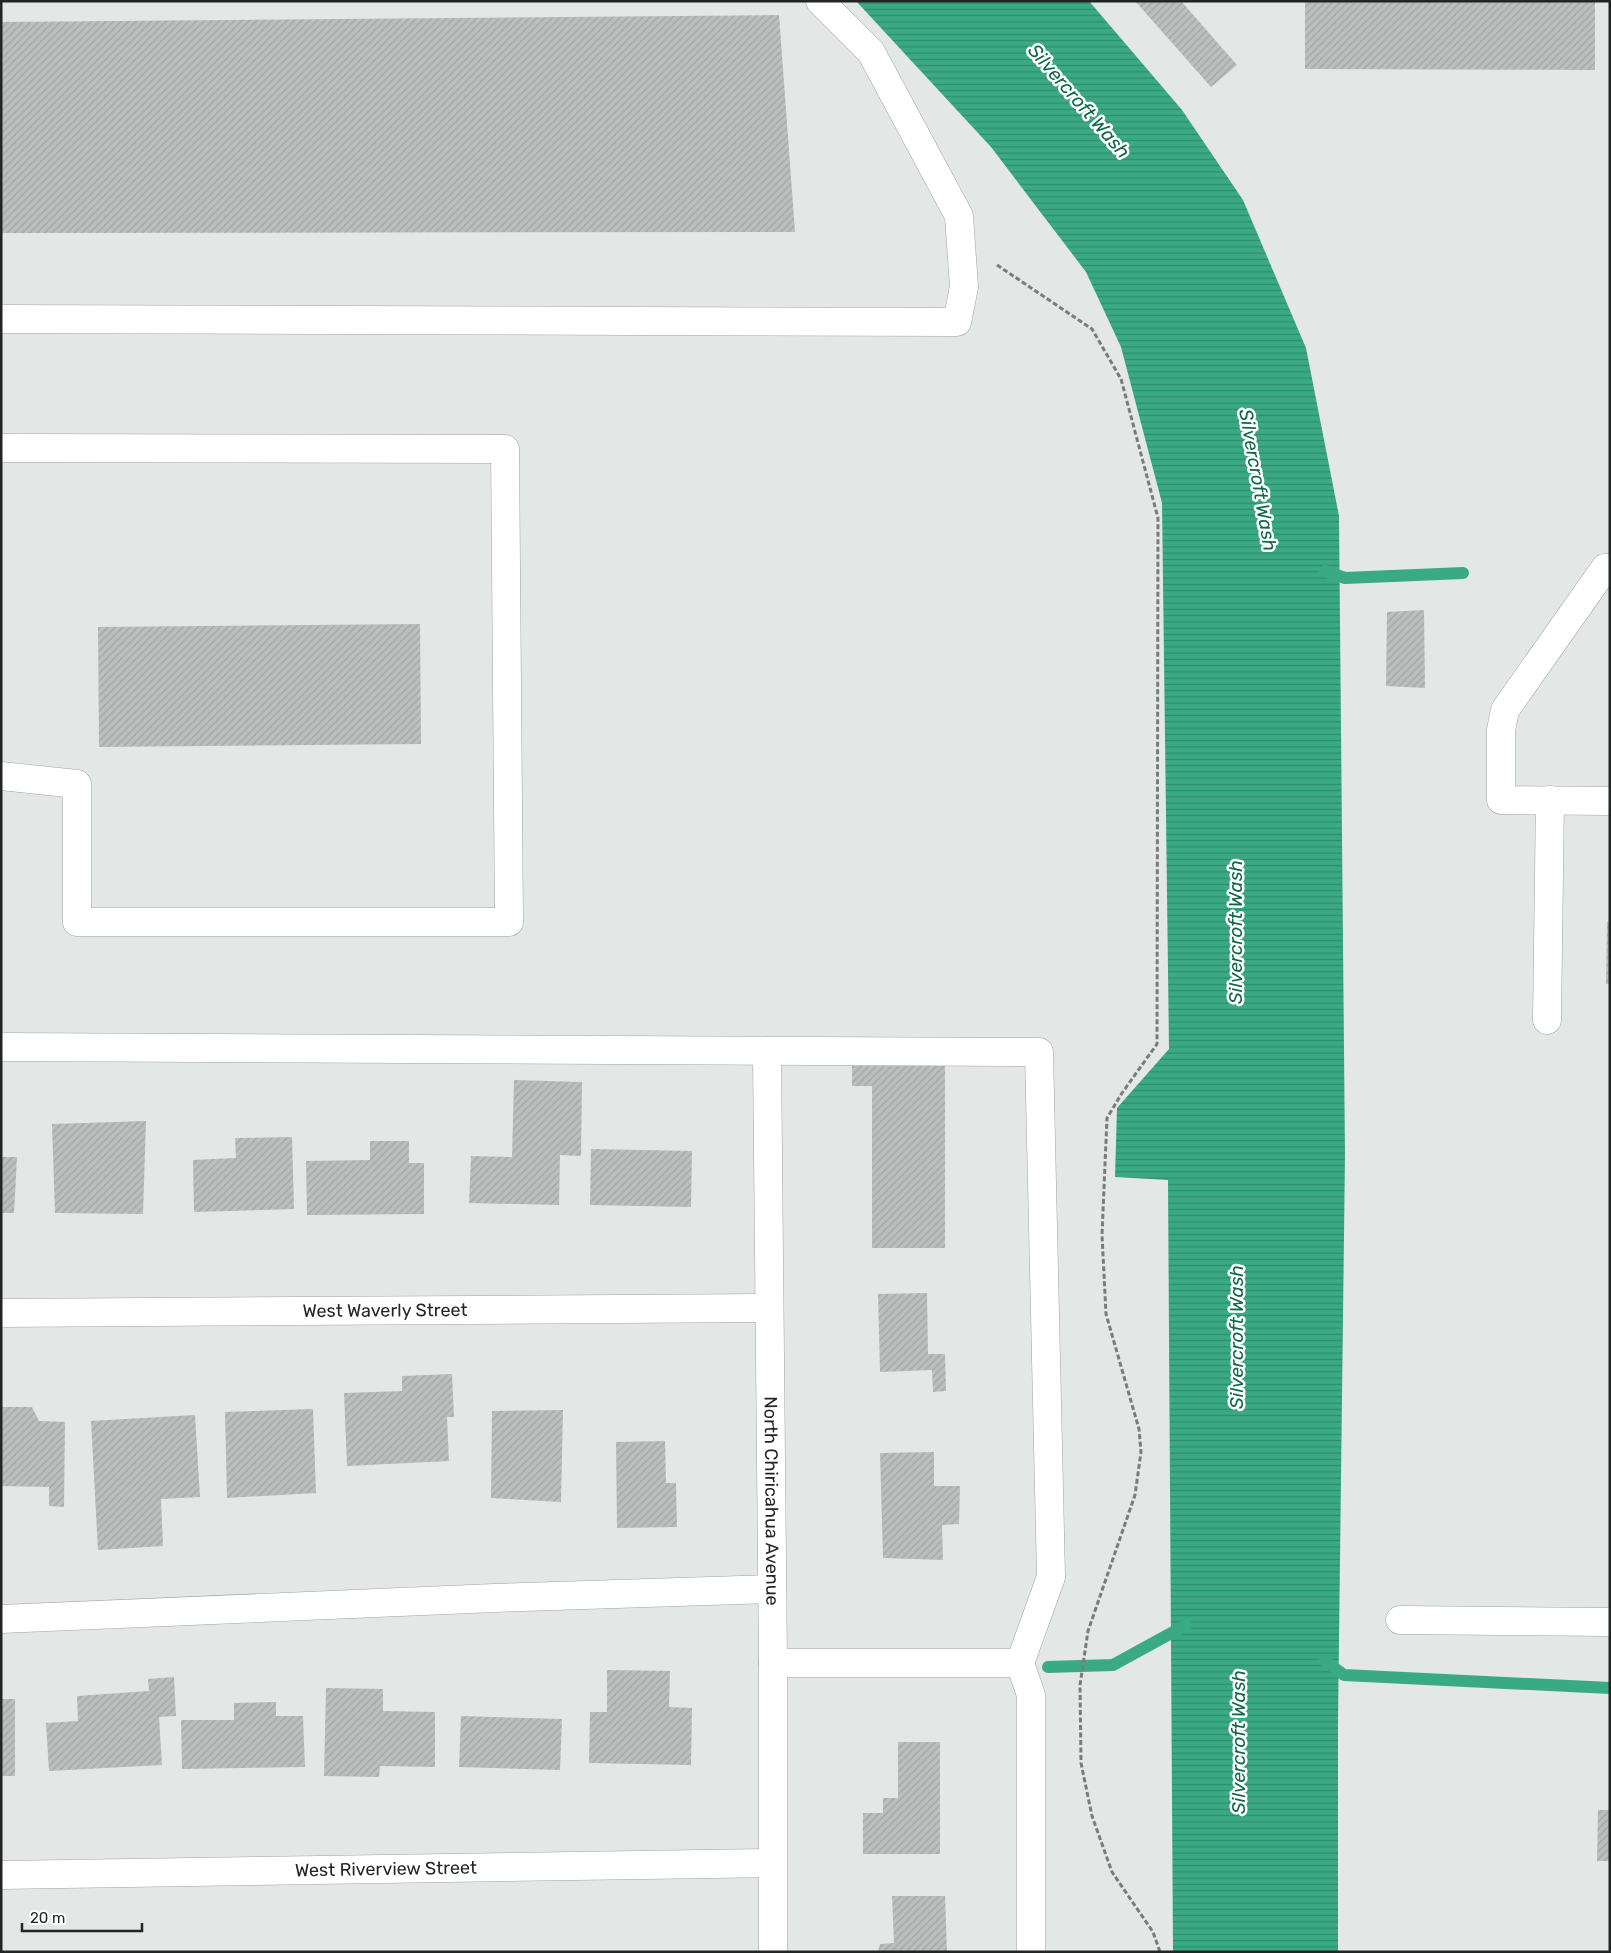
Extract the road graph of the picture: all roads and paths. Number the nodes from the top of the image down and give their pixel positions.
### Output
1 (820, 1) edge
2 (961, 242) junction
3 (1, 319) edge
4 (1, 448) edge
5 (1608, 568) edge
6 (1, 776) edge
7 (1550, 800) junction
8 (1610, 801) edge
9 (1547, 1020) dead end
10 (1, 1047) edge
11 (767, 1051) junction
12 (769, 1308) junction
13 (1, 1313) edge
14 (772, 1589) junction
15 (1, 1619) edge
16 (1400, 1620) dead end
17 (1610, 1622) edge
18 (773, 1663) junction
19 (1020, 1663) junction
20 (772, 1863) junction
21 (1, 1875) edge
22 (773, 1952) edge
23 (1031, 1952) edge
24 (1160, 1952) edge

1 - 2 street
2 - 3 street
2 - 24 path
4 - 6 street
5 - 7 street
7 - 8 street
7 - 9 street
10 - 11 street
11 - 12 street, North Chiricahua Avenue
11 - 19 street
12 - 13 street, West Waverly Street
12 - 14 street, North Chiricahua Avenue
14 - 15 street
14 - 18 street, North Chiricahua Avenue
16 - 17 street
18 - 19 street
18 - 20 street, North Chiricahua Avenue
19 - 23 street
20 - 21 street, West Riverview Street
20 - 22 street, North Chiricahua Avenue

